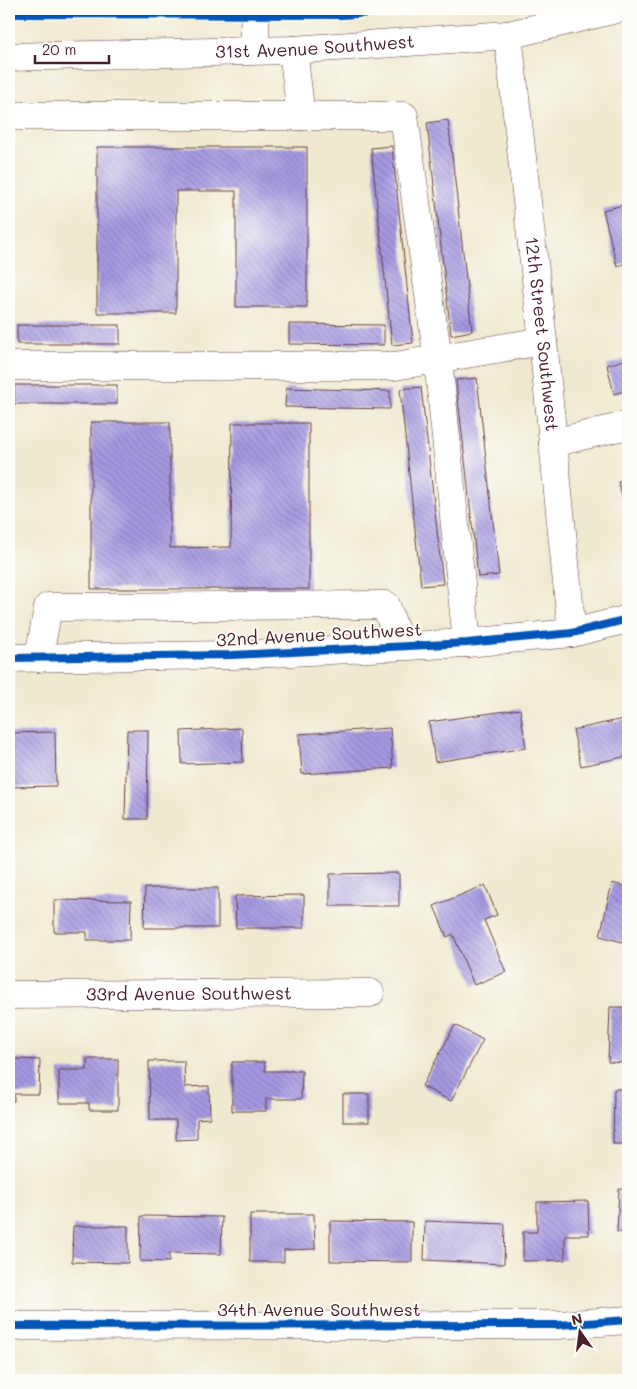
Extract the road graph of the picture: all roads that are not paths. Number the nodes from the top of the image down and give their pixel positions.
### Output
1 (255, 9) edge
2 (618, 9) edge
3 (508, 35) junction
4 (255, 50) junction
5 (293, 50) junction
6 (9, 57) edge
7 (9, 116) edge
8 (301, 116) junction
9 (543, 341) junction
10 (438, 360) junction
11 (9, 366) edge
12 (628, 425) edge
13 (553, 443) junction
14 (628, 619) edge
15 (572, 633) junction
16 (467, 643) junction
17 (400, 646) junction
18 (9, 658) edge
19 (39, 658) junction
20 (370, 992) dead end
21 (9, 995) edge
22 (628, 1320) edge
23 (9, 1326) edge

1 - 4 street
2 - 3 street, 31st Avenue Southwest
3 - 5 street, 31st Avenue Southwest
3 - 9 street, 12th Street Southwest
4 - 5 street, 31st Avenue Southwest
4 - 6 street, 31st Avenue Southwest
5 - 8 street
7 - 8 street
8 - 10 street
9 - 10 street
9 - 13 street, 12th Street Southwest
10 - 11 street
10 - 16 street
12 - 13 street
13 - 15 street, 12th Street Southwest
14 - 15 street, 32nd Avenue Southwest
15 - 16 street, 32nd Avenue Southwest
16 - 17 street, 32nd Avenue Southwest
17 - 19 street, 32nd Avenue Southwest
17 - 19 street
18 - 19 street, 32nd Avenue Southwest
20 - 21 street, 33rd Avenue Southwest
22 - 23 street, 34th Avenue Southwest

